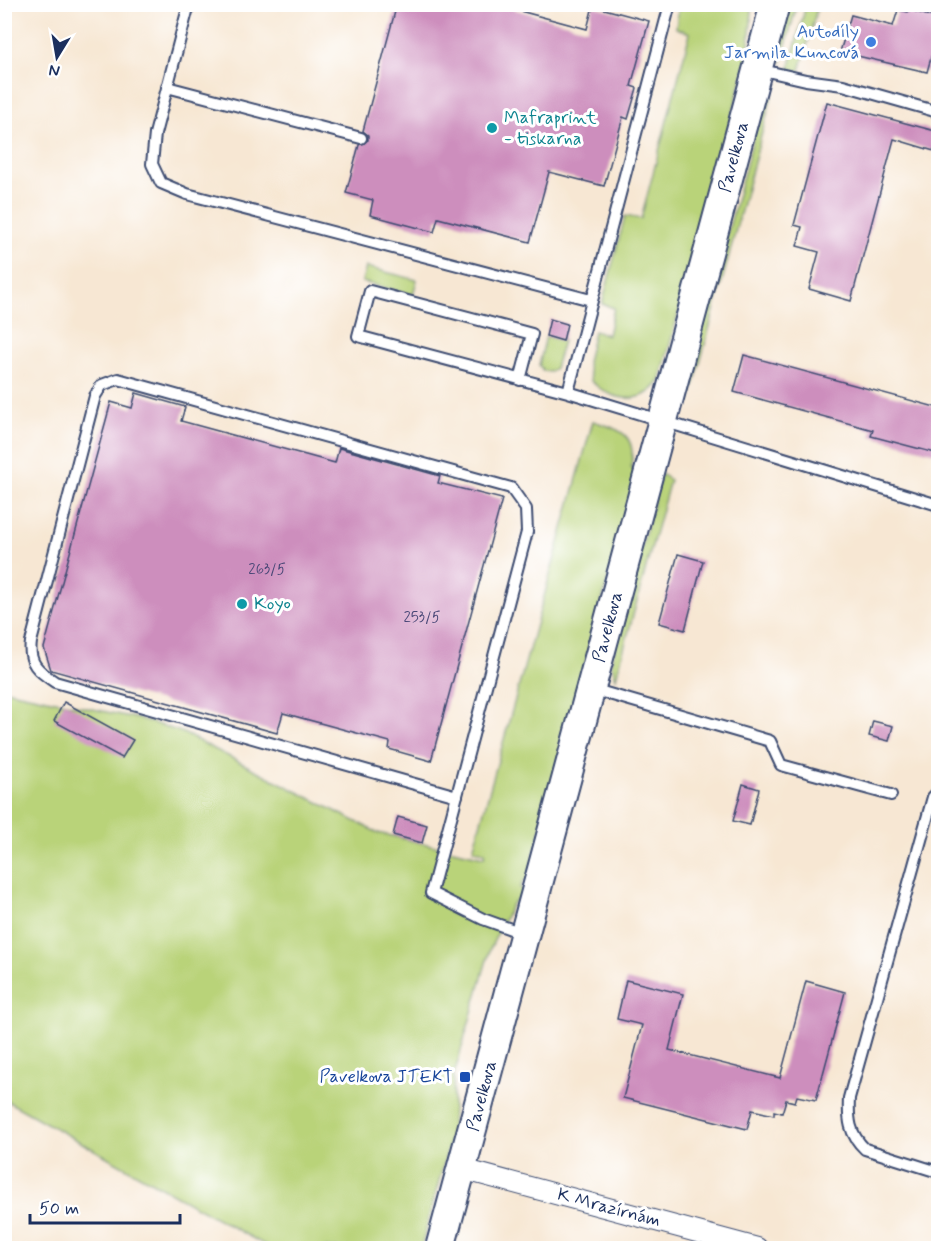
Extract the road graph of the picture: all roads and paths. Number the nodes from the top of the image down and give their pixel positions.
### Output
1 (189, 4) edge
2 (670, 4) edge
3 (775, 4) edge
4 (758, 69) junction
5 (167, 87) junction
6 (939, 112) edge
7 (361, 138) dead end
8 (591, 300) junction
9 (519, 380) junction
10 (568, 392) junction
11 (663, 420) junction
12 (939, 504) edge
13 (592, 689) junction
14 (939, 792) edge
15 (891, 795) dead end
16 (457, 796) junction
17 (525, 934) junction
18 (462, 1169) junction
19 (939, 1172) edge
20 (440, 1248) edge
21 (757, 1248) edge

1 - 5 lane
2 - 8 lane
3 - 4 street, Pavelkova
4 - 6 lane
4 - 11 street, Pavelkova
5 - 7 lane
5 - 8 lane
8 - 10 lane
9 - 9 lane
9 - 10 lane
10 - 11 lane
11 - 12 lane
11 - 13 street, Pavelkova
13 - 15 lane
13 - 17 street, Pavelkova
14 - 19 lane
16 - 16 lane
16 - 17 lane
17 - 18 street, Pavelkova
18 - 20 street, Pavelkova
18 - 21 street, K Mrazírnám

